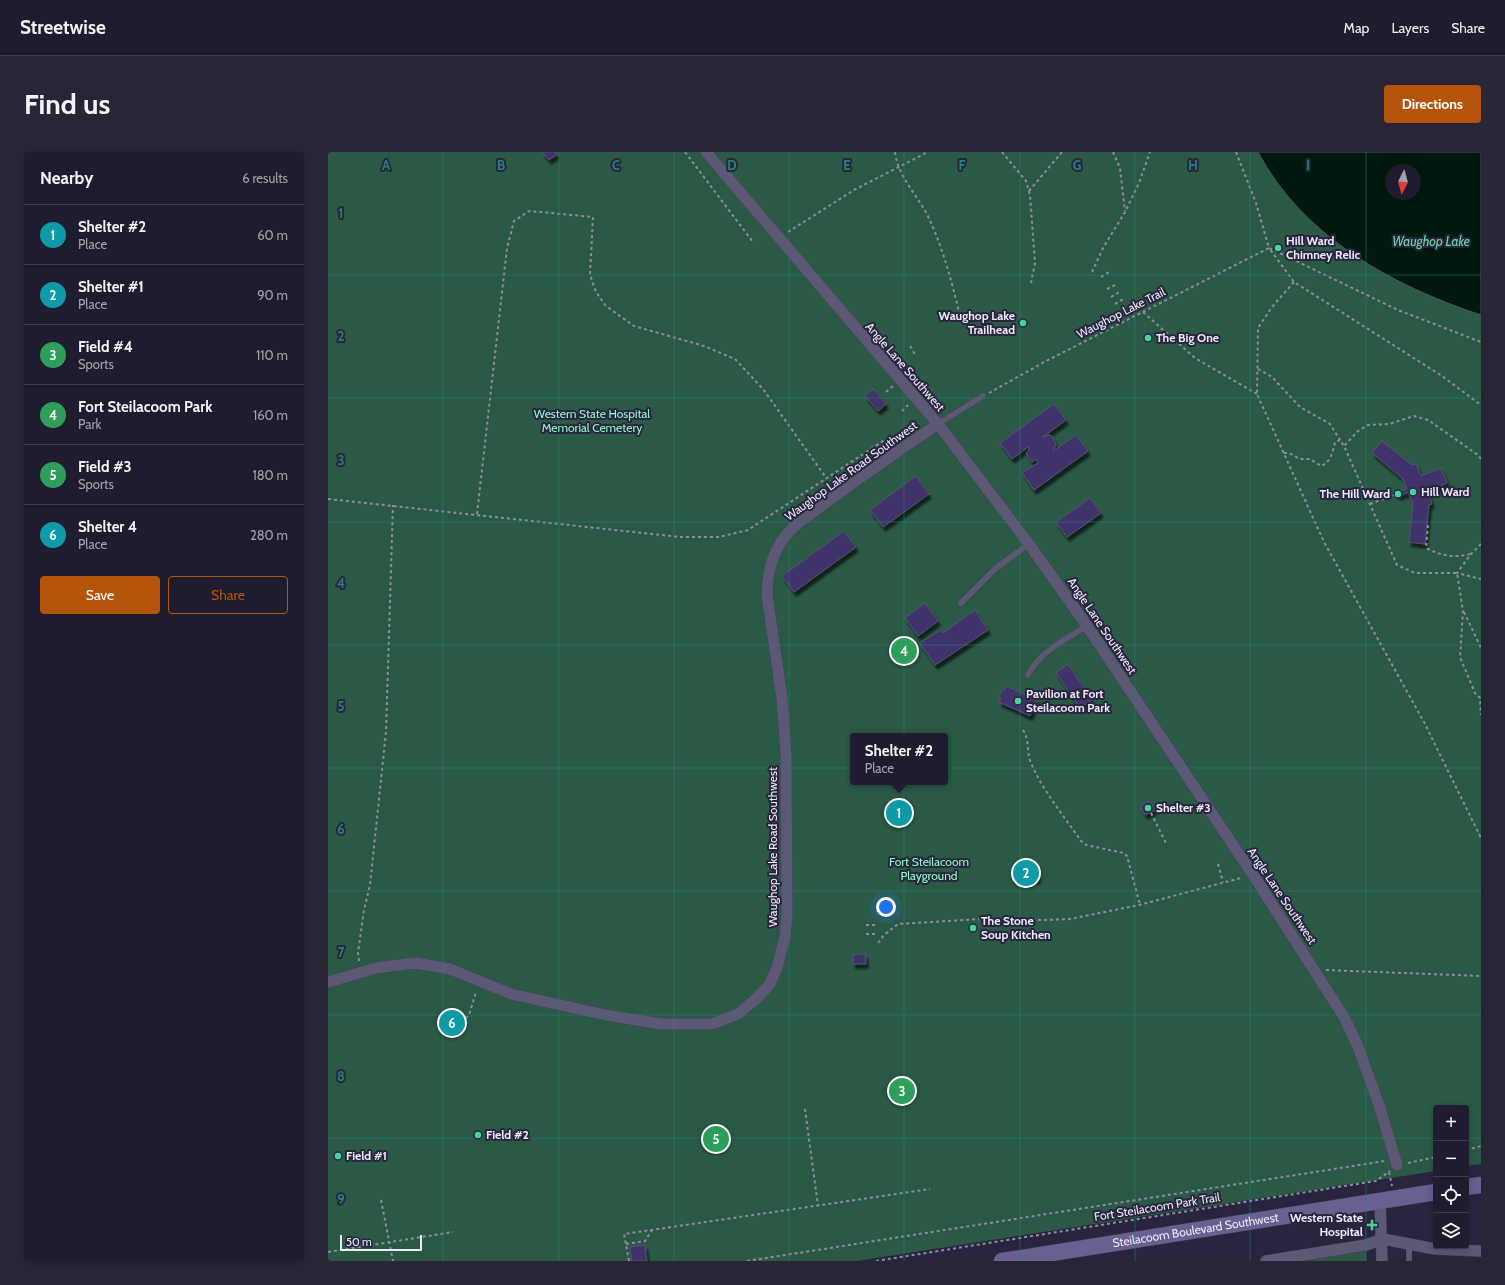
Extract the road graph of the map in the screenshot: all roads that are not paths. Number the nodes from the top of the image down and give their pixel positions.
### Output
1 (706, 152) edge
2 (983, 396) road end
3 (938, 424) junction
4 (1029, 544) junction
5 (961, 603) dead end
6 (1087, 626) junction
7 (1028, 675) dead end
8 (328, 982) edge
9 (1394, 1165) road end
10 (1481, 1185) edge
11 (1469, 1187) edge
12 (1433, 1192) edge
13 (1380, 1201) junction
14 (1383, 1239) junction
15 (1409, 1244) junction
16 (1481, 1251) edge
17 (1002, 1261) edge
18 (1266, 1261) edge
19 (1382, 1261) edge
20 (1409, 1261) edge

1 - 3 street, Angle Lane Southwest
2 - 3 lane, Waughop Lake Road Southwest
3 - 4 street, Angle Lane Southwest
3 - 8 street, Waughop Lake Road Southwest
4 - 5 lane
4 - 6 street, Angle Lane Southwest
6 - 7 lane
6 - 9 street, Angle Lane Southwest
10 - 11 main road
12 - 13 main road, Steilacoom Boulevard Southwest
13 - 14 street
13 - 17 main road, Steilacoom Boulevard Southwest
14 - 15 street
14 - 18 street
14 - 19 street
15 - 16 street
15 - 20 lane

